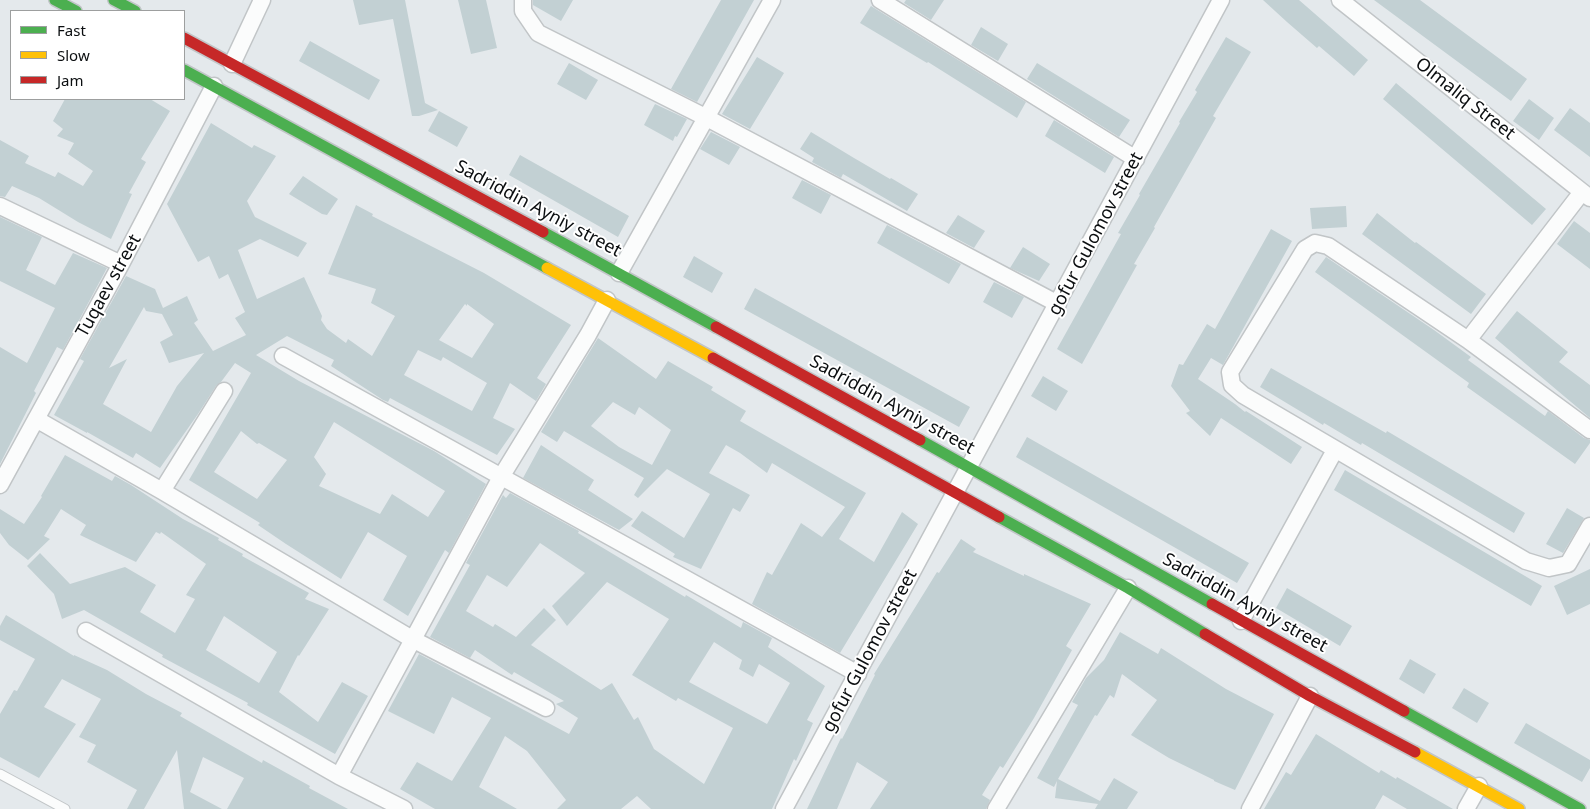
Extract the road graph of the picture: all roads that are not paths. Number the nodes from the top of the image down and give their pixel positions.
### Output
1 (55, 0) edge
2 (114, 0) edge
3 (262, 0) edge
4 (523, 0) edge
5 (772, 0) edge
6 (880, 0) edge
7 (1221, 0) edge
8 (1340, 0) edge
9 (74, 10) edge
10 (133, 10) edge
11 (185, 39) edge
12 (232, 64) junction
13 (185, 71) edge
14 (214, 86) junction
15 (707, 118) junction
16 (1136, 160) junction
17 (1586, 195) edge
18 (0, 206) edge
19 (121, 264) junction
20 (613, 286) junction
21 (1058, 304) junction
22 (1468, 340) junction
23 (283, 356) dead end
24 (224, 391) dead end
25 (36, 419) junction
26 (1590, 430) edge
27 (1335, 450) junction
28 (969, 467) junction
29 (501, 477) junction
30 (0, 485) edge
31 (162, 491) junction
32 (955, 492) junction
33 (1590, 526) edge
34 (1128, 588) junction
35 (1241, 621) junction
36 (86, 631) dead end
37 (412, 639) junction
38 (858, 674) junction
39 (1310, 696) junction
40 (546, 708) dead end
41 (0, 774) edge
42 (339, 776) junction
43 (1479, 786) junction
44 (65, 809) edge
45 (404, 809) edge
46 (784, 809) edge
47 (996, 809) edge
48 (1250, 809) edge
49 (1466, 809) edge
50 (1519, 809) edge
51 (1580, 809) edge

1 - 9 main road
2 - 10 main road
3 - 12 street
4 - 15 street
5 - 15 street
6 - 16 street
7 - 16 street, gofur Gulomov street
8 - 17 street, Olmaliq Street
11 - 12 main road, Sadriddin Ayniy street
12 - 20 main road, Sadriddin Ayniy street
13 - 14 main road, Sadriddin Ayniy street
14 - 19 street, Tuqaev street
14 - 20 main road, Sadriddin Ayniy street
15 - 20 street
15 - 21 street
16 - 21 street, gofur Gulomov street
17 - 22 street
18 - 19 street
19 - 25 street, Tuqaev street
20 - 28 main road, Sadriddin Ayniy street
20 - 29 street
20 - 32 main road, Sadriddin Ayniy street
21 - 28 street, gofur Gulomov street
22 - 26 street
22 - 27 street
23 - 29 street
24 - 31 street
25 - 30 street, Tuqaev street
25 - 31 street
27 - 33 street
27 - 35 street
28 - 32 street, gofur Gulomov street
28 - 35 main road, Sadriddin Ayniy street
29 - 37 street
29 - 38 street
31 - 37 street
32 - 34 main road, Sadriddin Ayniy street
32 - 38 street, gofur Gulomov street
34 - 39 main road, Sadriddin Ayniy street
34 - 47 street
35 - 51 main road, Sadriddin Ayniy street
36 - 42 street
37 - 40 street
37 - 42 street
38 - 46 street, gofur Gulomov street
39 - 43 main road, Sadriddin Ayniy street
39 - 48 street
41 - 44 lane
42 - 45 street
43 - 49 street
43 - 50 main road, Sadriddin Ayniy street

